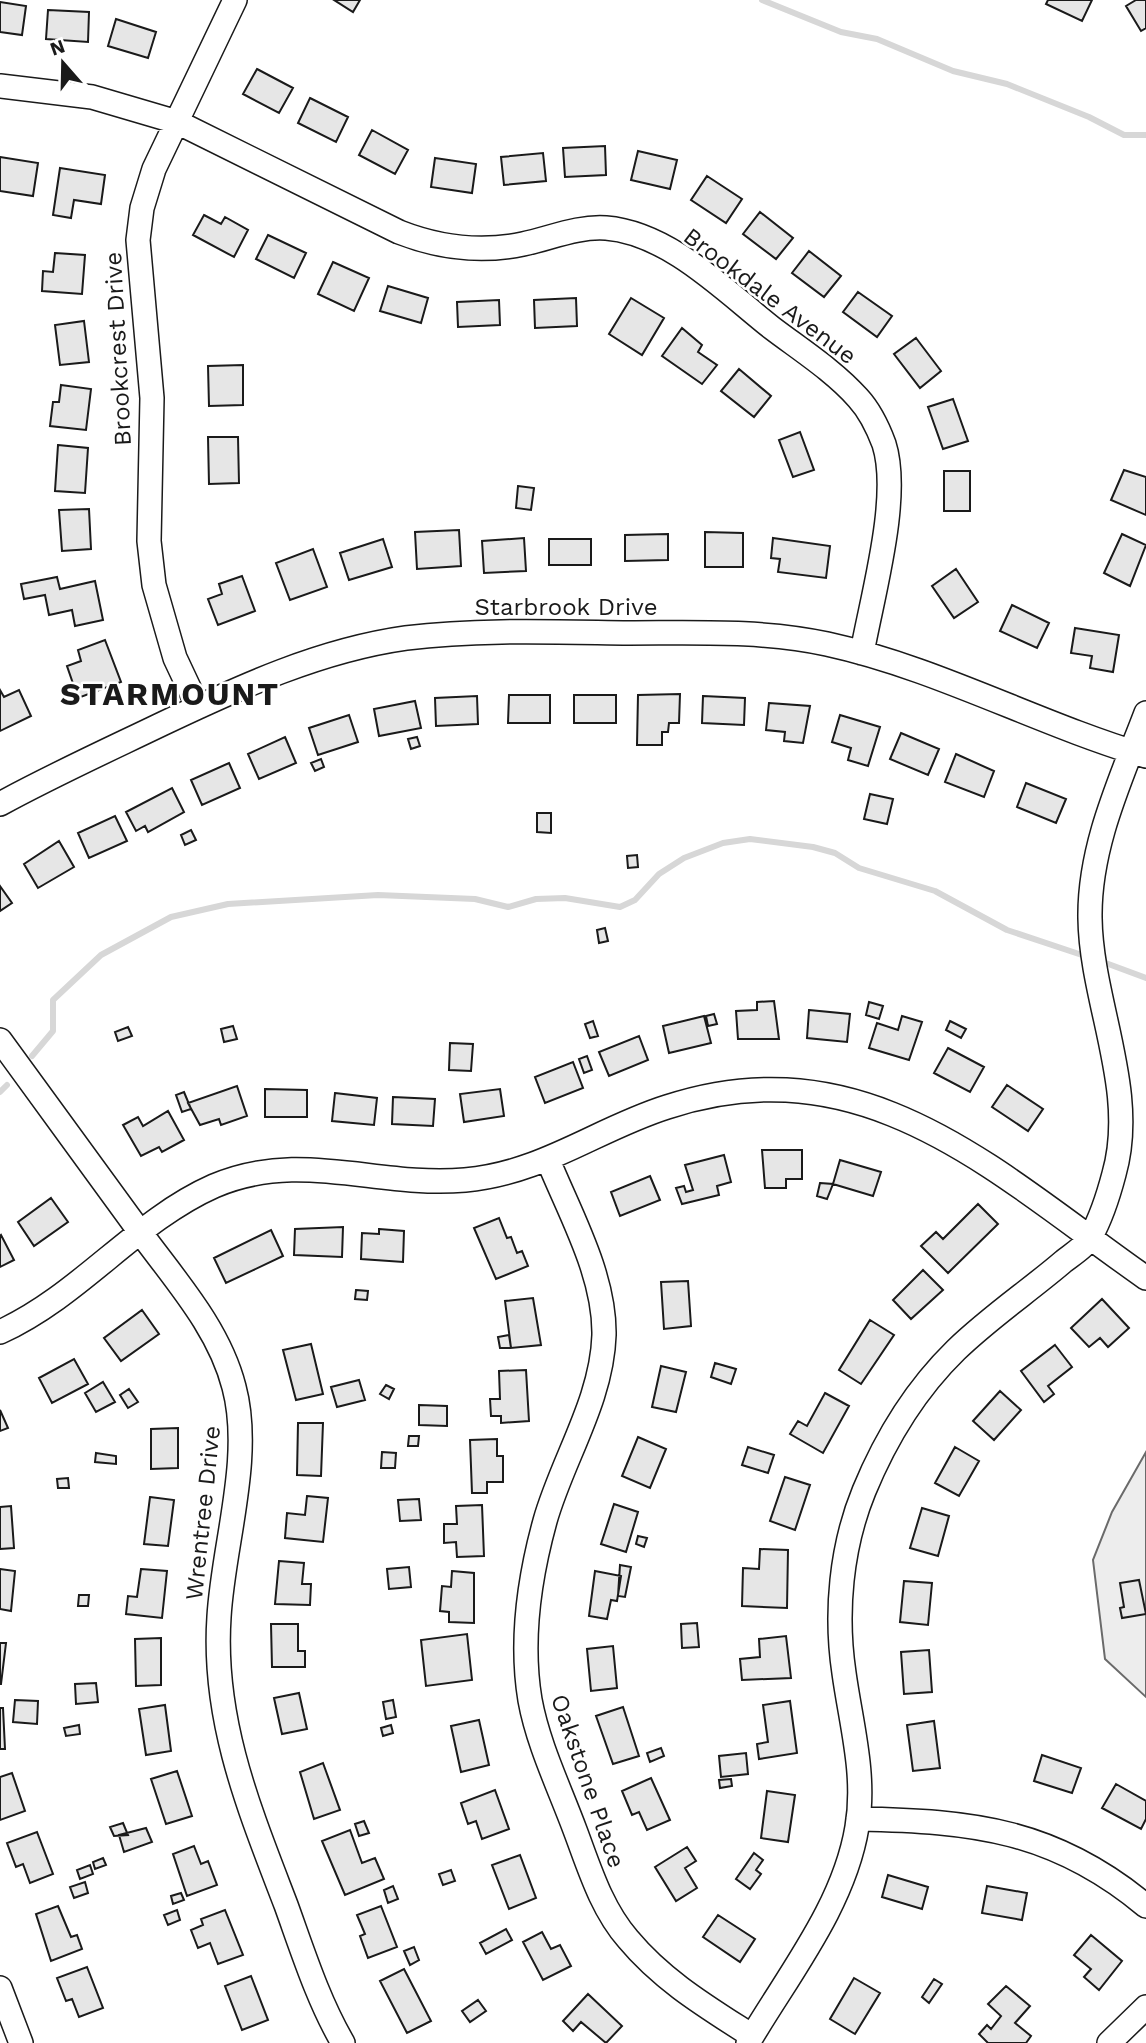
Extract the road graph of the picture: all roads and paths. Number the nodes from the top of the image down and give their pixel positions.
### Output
1 (235, 0) edge
2 (0, 86) edge
3 (177, 122) junction
4 (862, 653) junction
5 (198, 707) junction
6 (1146, 713) edge
7 (1139, 754) edge
8 (0, 804) edge
9 (0, 1040) edge
10 (548, 1160) junction
11 (141, 1234) junction
12 (1090, 1239) junction
13 (1146, 1278) edge
14 (0, 1332) edge
15 (858, 1819) junction
16 (1146, 1906) edge
17 (0, 1988) edge
18 (1146, 2007) edge
19 (750, 2039) edge
20 (21, 2043) edge
21 (343, 2043) edge
22 (1109, 2043) edge

1 - 3 street, Brookcrest Drive
2 - 3 street, Brookdale Avenue
3 - 4 street, Brookdale Avenue
3 - 5 street, Brookcrest Drive
4 - 5 street, Starbrook Drive
4 - 7 street, Starbrook Drive
5 - 8 street, Starbrook Drive
6 - 7 street
7 - 12 street
9 - 11 street, Wrentree Drive
10 - 11 street
10 - 12 street
10 - 19 street, Oakstone Place
11 - 14 street
11 - 21 street, Wrentree Drive
12 - 13 street
12 - 15 street
15 - 16 street
15 - 19 street
17 - 20 street
18 - 22 street

